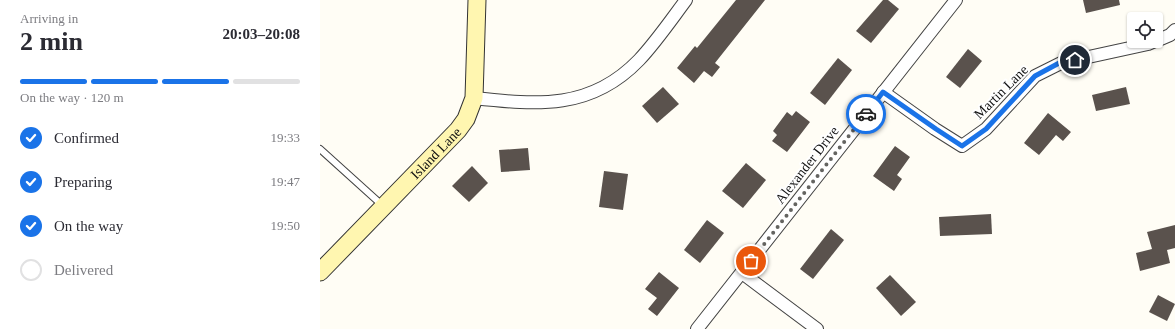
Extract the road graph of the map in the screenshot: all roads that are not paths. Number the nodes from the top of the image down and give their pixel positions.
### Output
1 (686, 0) edge
2 (956, 0) edge
3 (476, 1) edge
4 (1175, 30) edge
5 (1163, 38) edge
6 (1129, 48) edge
7 (883, 92) junction
8 (474, 98) junction
9 (320, 149) edge
10 (384, 206) junction
11 (320, 272) edge
12 (742, 273) junction
13 (697, 329) edge
14 (817, 329) edge

1 - 8 street
2 - 7 street, Alexander Drive
3 - 8 street, Island Lane
4 - 5 street, Martin Lane
6 - 7 street, Martin Lane
7 - 12 street, Alexander Drive
8 - 10 street, Island Lane
9 - 10 lane
10 - 11 street, Island Lane
12 - 13 street, Alexander Drive
12 - 14 street

